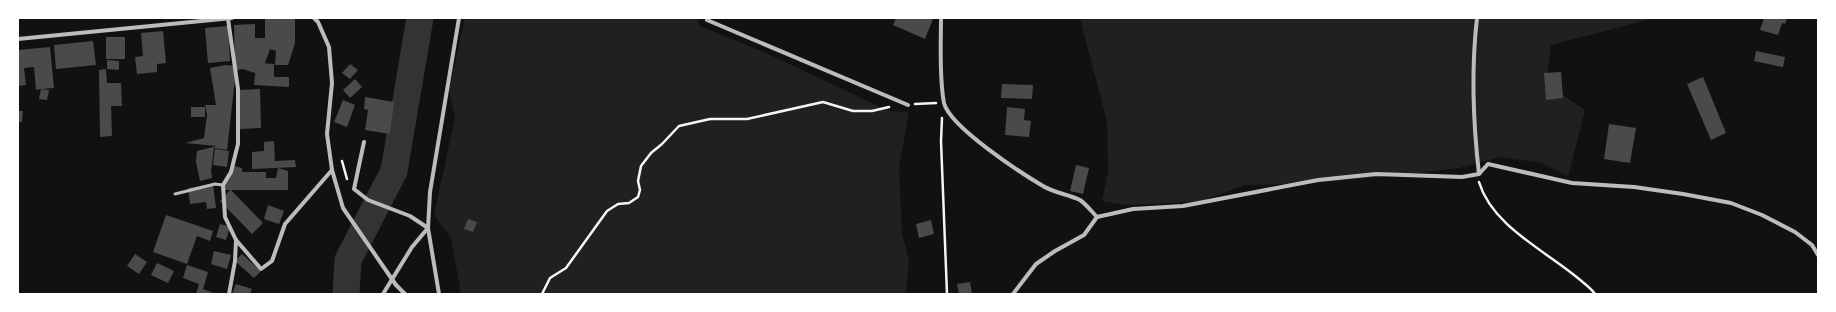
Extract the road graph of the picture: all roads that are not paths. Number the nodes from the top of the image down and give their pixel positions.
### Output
1 (228, 18) edge
2 (232, 18) edge
3 (314, 18) edge
4 (459, 18) edge
5 (941, 18) edge
6 (1477, 18) edge
7 (216, 19) edge
8 (708, 19) edge
9 (319, 20) edge
10 (18, 39) edge
11 (908, 105) road end
12 (364, 142) dead end
13 (332, 170) junction
14 (1479, 174) junction
15 (223, 185) junction
16 (175, 194) dead end
17 (1097, 217) junction
18 (428, 228) junction
19 (236, 240) junction
20 (1818, 255) edge
21 (229, 294) edge
22 (382, 294) edge
23 (405, 294) edge
24 (439, 294) edge
25 (1013, 294) edge

1 - 2 street
1 - 7 street
1 - 15 street
3 - 9 street
4 - 18 street
5 - 17 street
6 - 14 street
7 - 10 street
8 - 11 street
9 - 13 street
12 - 18 street
13 - 19 street
13 - 23 street
14 - 17 street
14 - 20 street
15 - 16 lane
15 - 19 street
17 - 25 street
18 - 22 street
18 - 24 street
19 - 21 street

